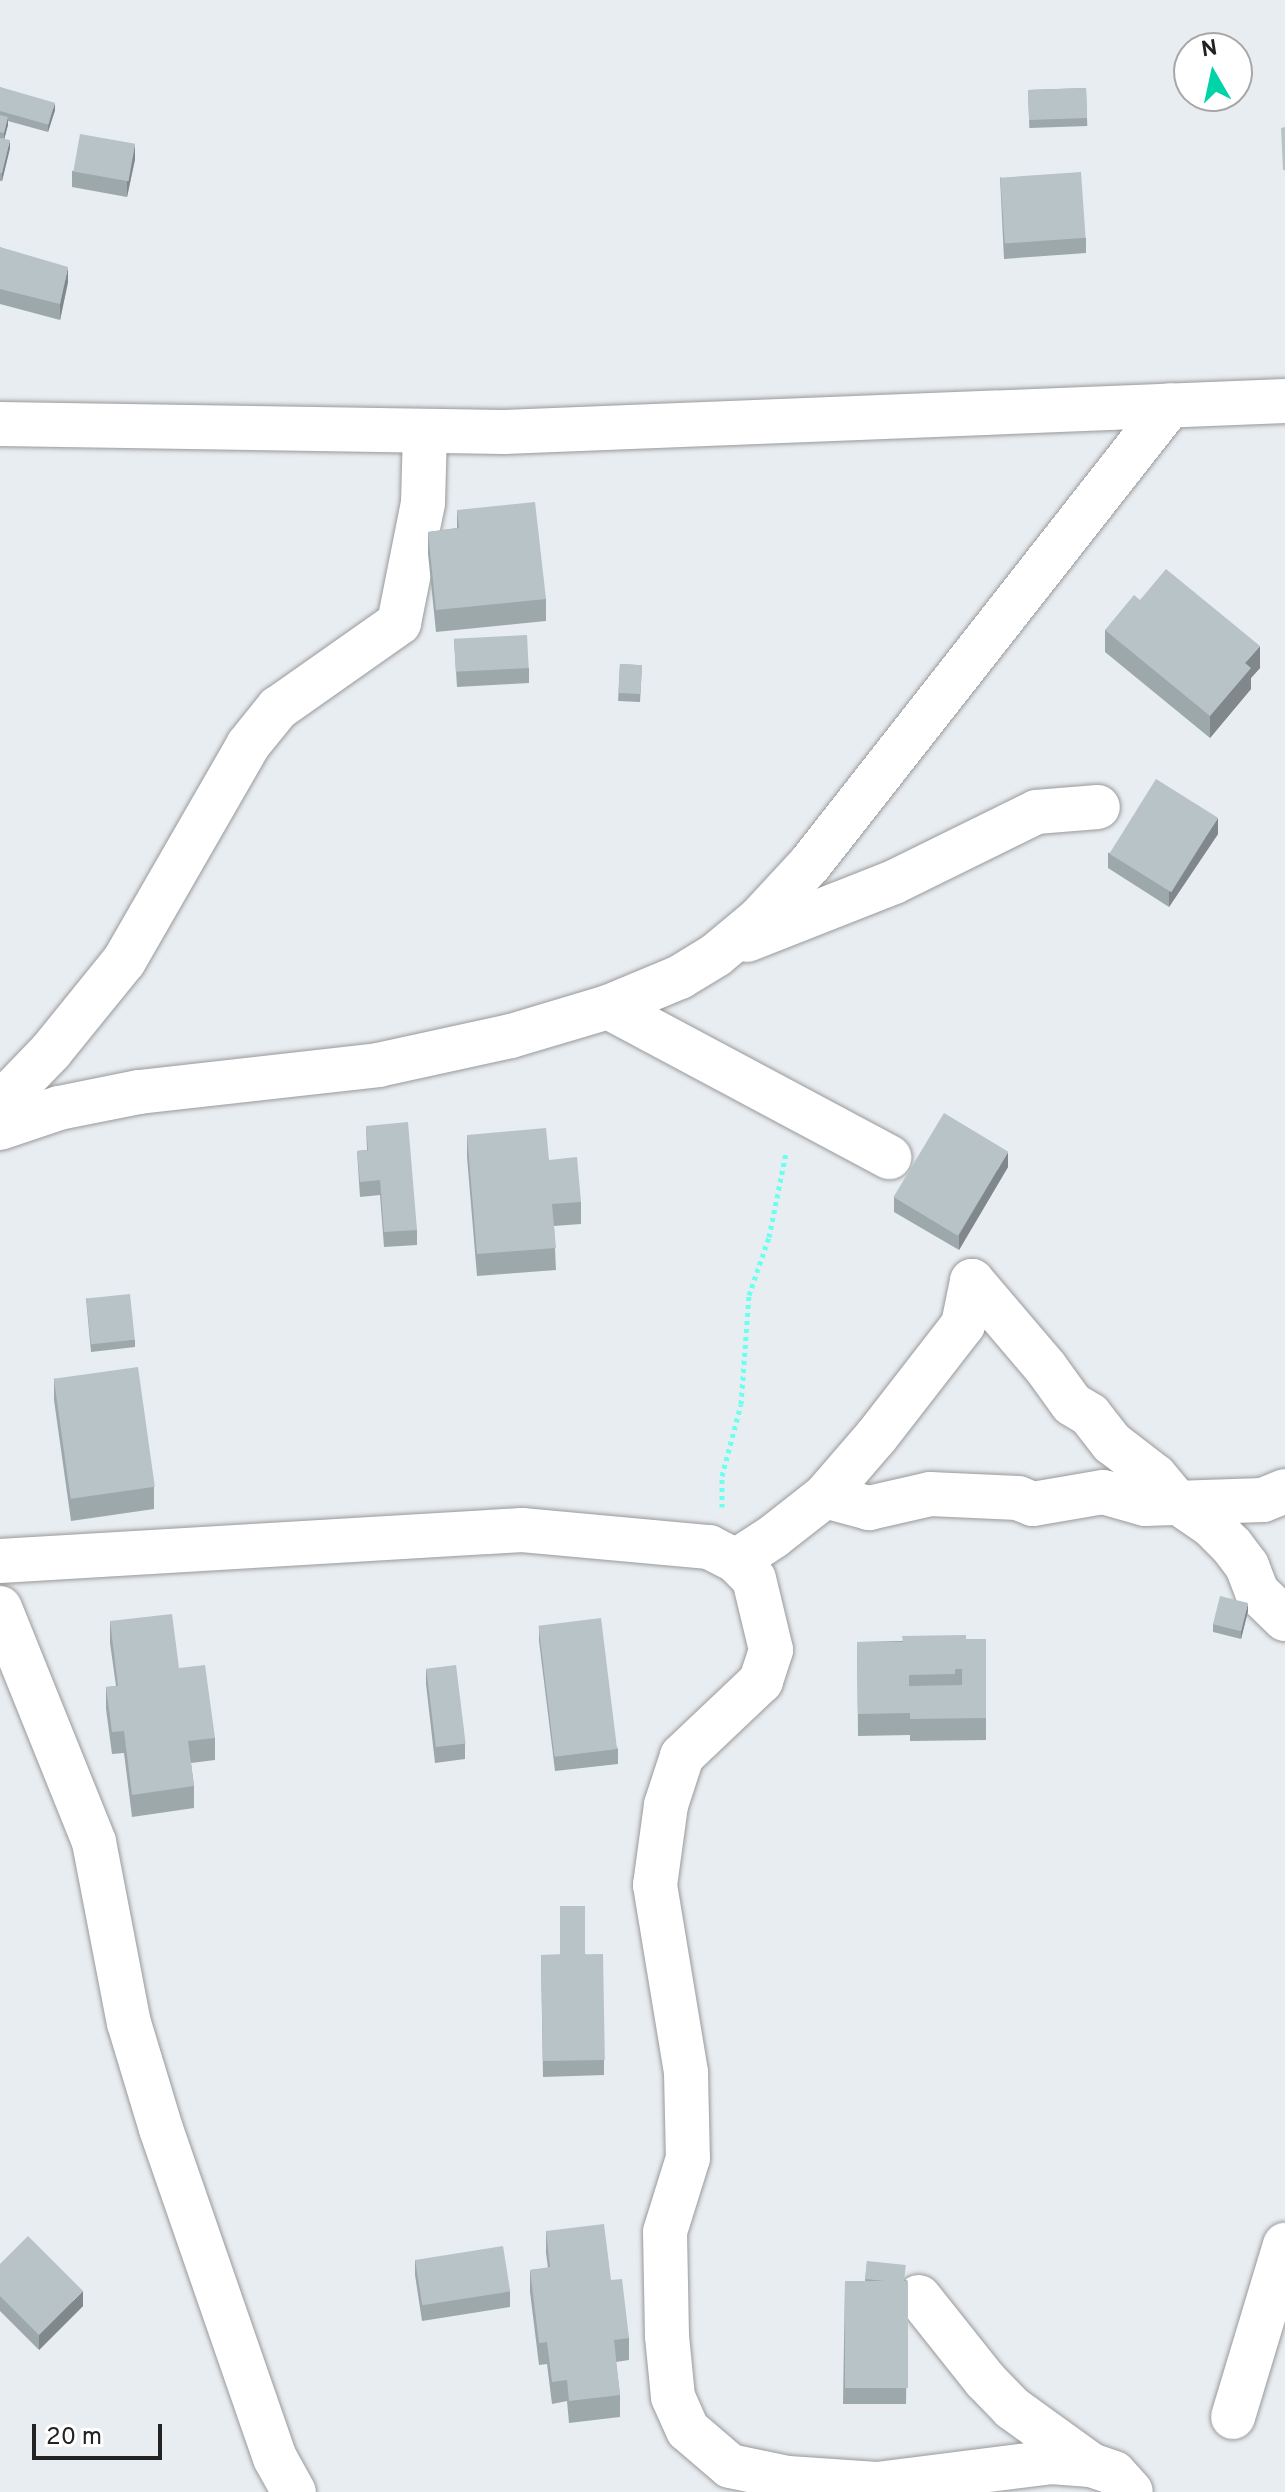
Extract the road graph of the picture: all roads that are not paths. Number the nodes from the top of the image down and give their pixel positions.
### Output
1 (1285, 401) edge
2 (1170, 405) junction
3 (0, 424) edge
4 (425, 431) junction
5 (1098, 807) dead end
6 (716, 955) junction
7 (608, 1007) junction
8 (0, 1104) edge
9 (0, 1128) edge
10 (889, 1157) dead end
11 (1285, 1491) edge
12 (825, 1496) junction
13 (1176, 1501) junction
14 (0, 1561) edge
15 (736, 1561) junction
16 (0, 1608) edge
17 (1285, 1619) edge
18 (1285, 2245) edge
19 (919, 2297) dead end
20 (1233, 2417) dead end
21 (1091, 2465) junction
22 (294, 2492) edge
23 (1131, 2492) edge

1 - 2 street
2 - 4 street
2 - 6 street
3 - 4 street
4 - 8 street
5 - 6 street
6 - 7 street
7 - 9 street
7 - 10 street
11 - 13 street
12 - 13 street
12 - 13 street
12 - 15 street
13 - 17 street
14 - 15 street
15 - 21 street
16 - 22 street
18 - 20 street
19 - 21 street
21 - 23 street

